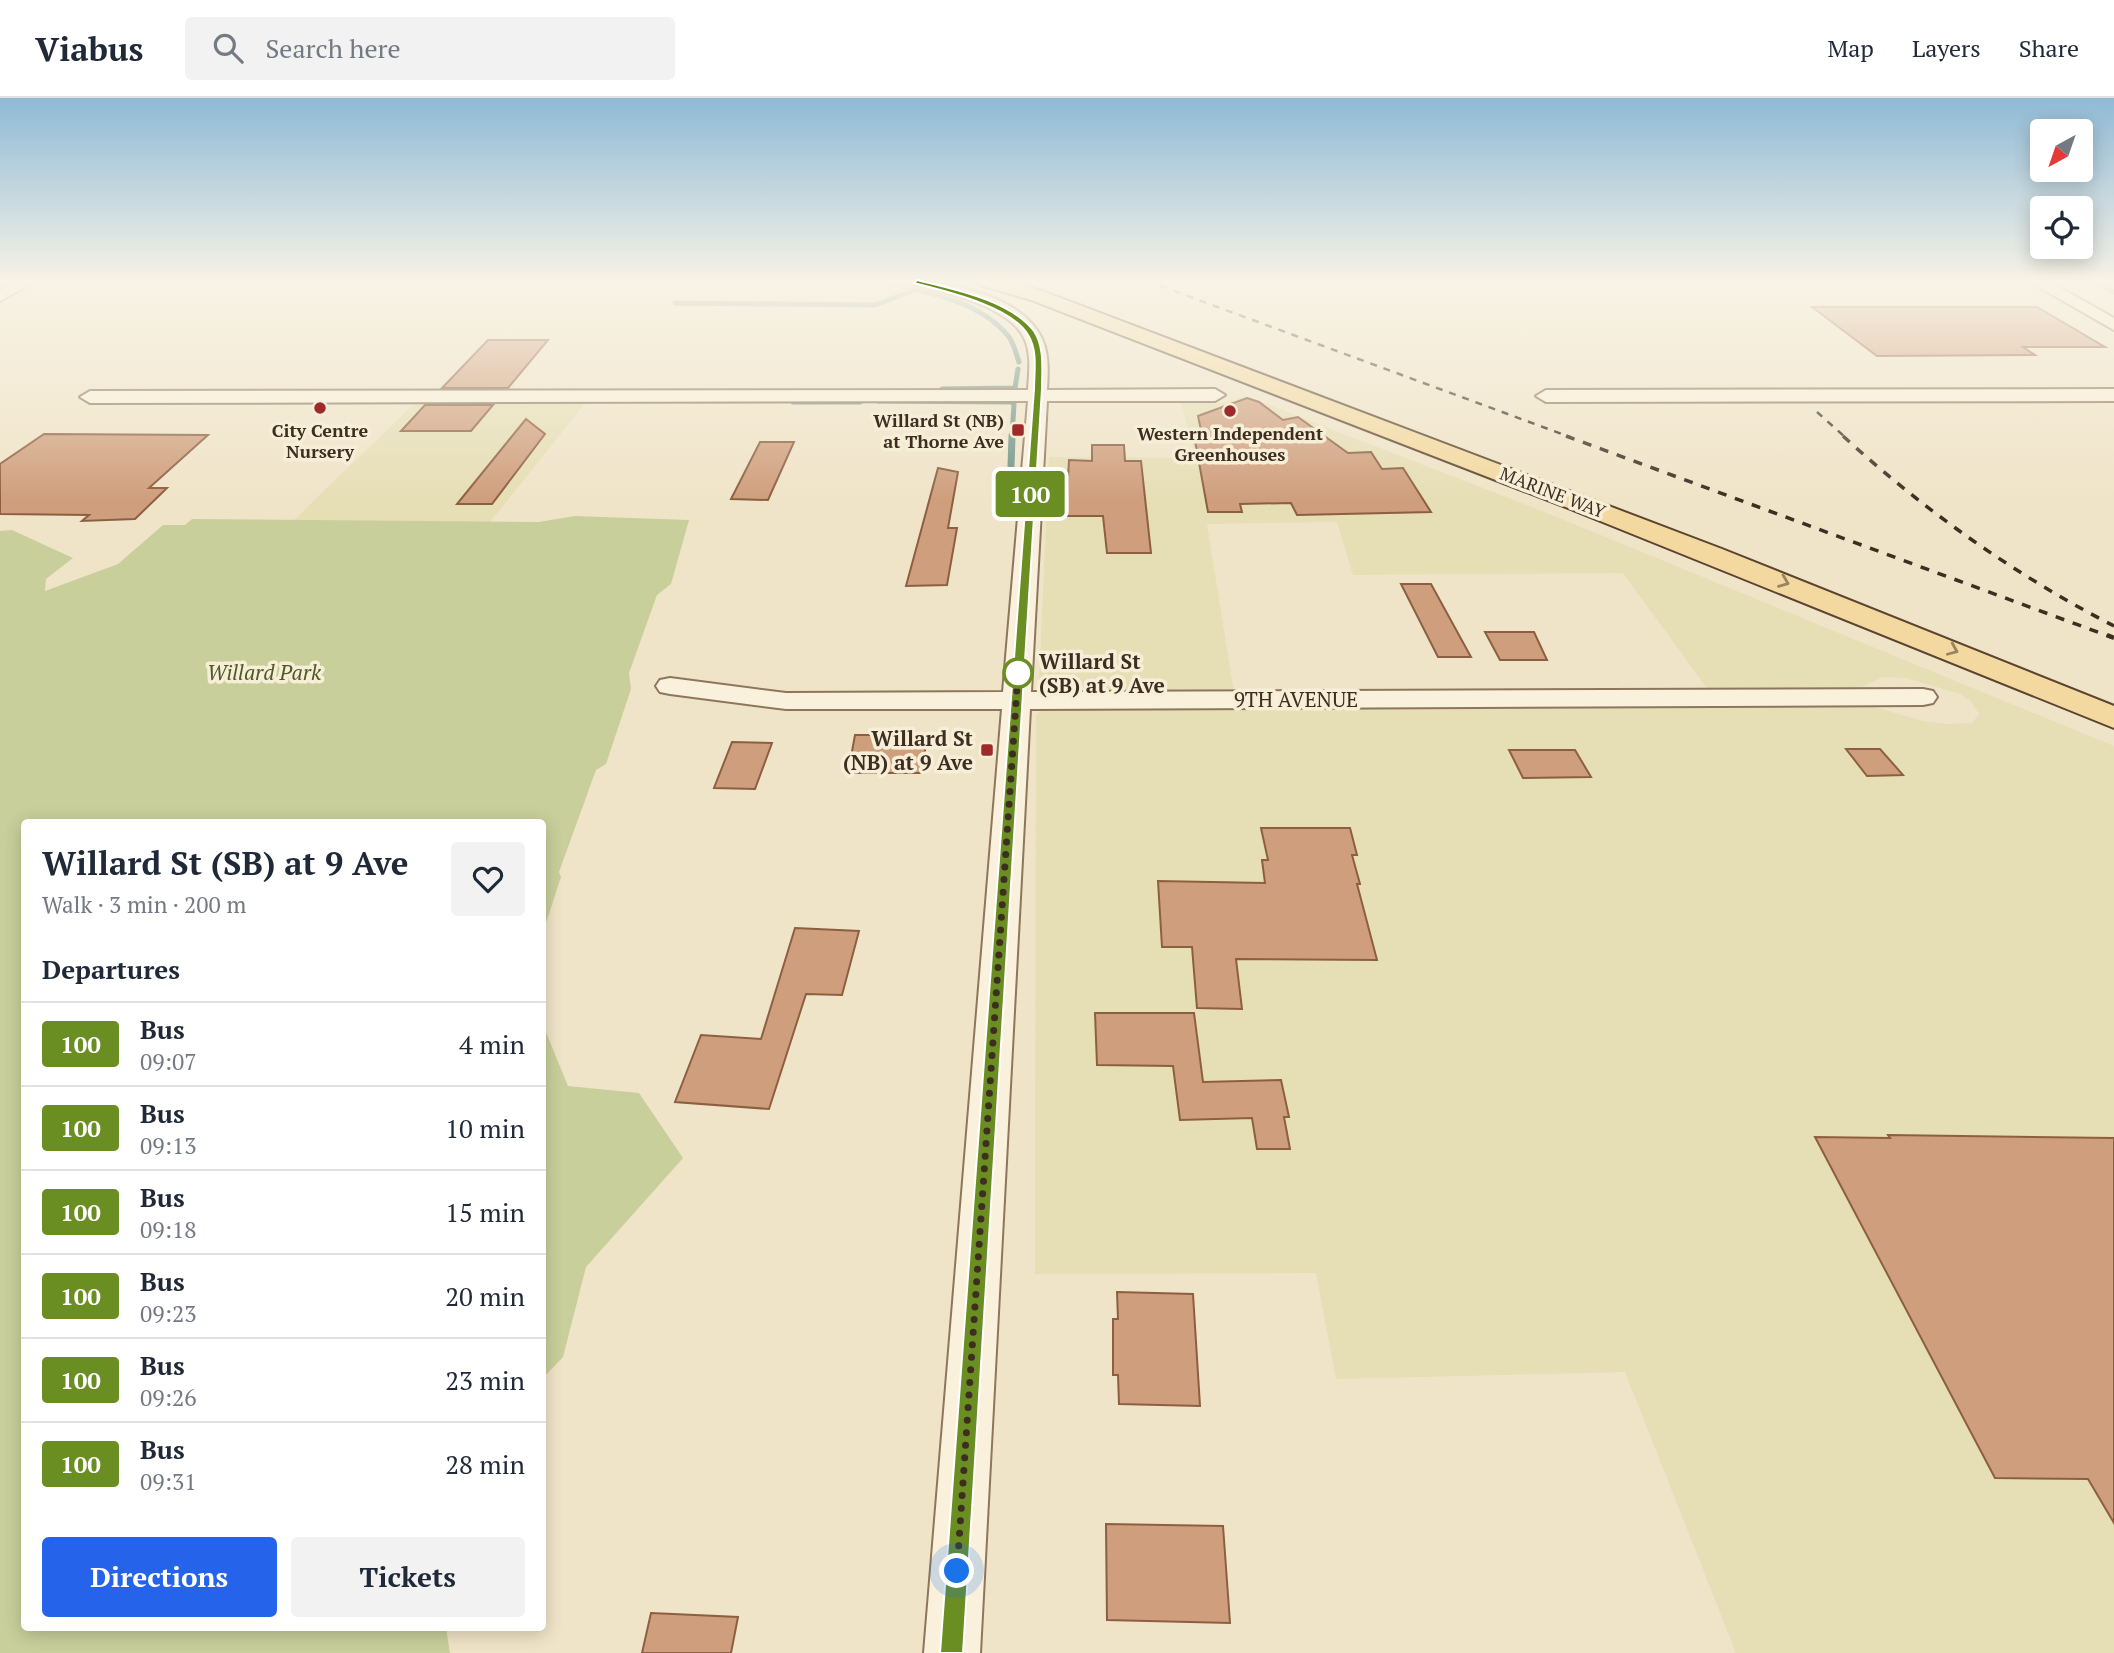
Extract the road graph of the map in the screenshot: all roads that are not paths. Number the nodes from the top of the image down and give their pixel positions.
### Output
1 (1038, 354) edge
2 (1190, 354) edge
3 (1225, 354) edge
4 (2114, 395) edge
5 (1215, 396) dead end
6 (1546, 396) dead end
7 (90, 397) dead end
8 (1037, 397) junction
9 (670, 686) dead end
10 (2114, 689) edge
11 (1923, 697) dead end
12 (1016, 700) junction
13 (2114, 718) edge
14 (952, 1653) edge

1 - 8 street
2 -> 13 main road, MARINE WAY
3 - 10 main road, MARINE WAY
4 - 6 street
5 - 8 street
7 - 8 street
8 - 12 street
9 - 12 street, 9TH AVENUE
11 - 12 street, 9TH AVENUE
12 - 14 street

